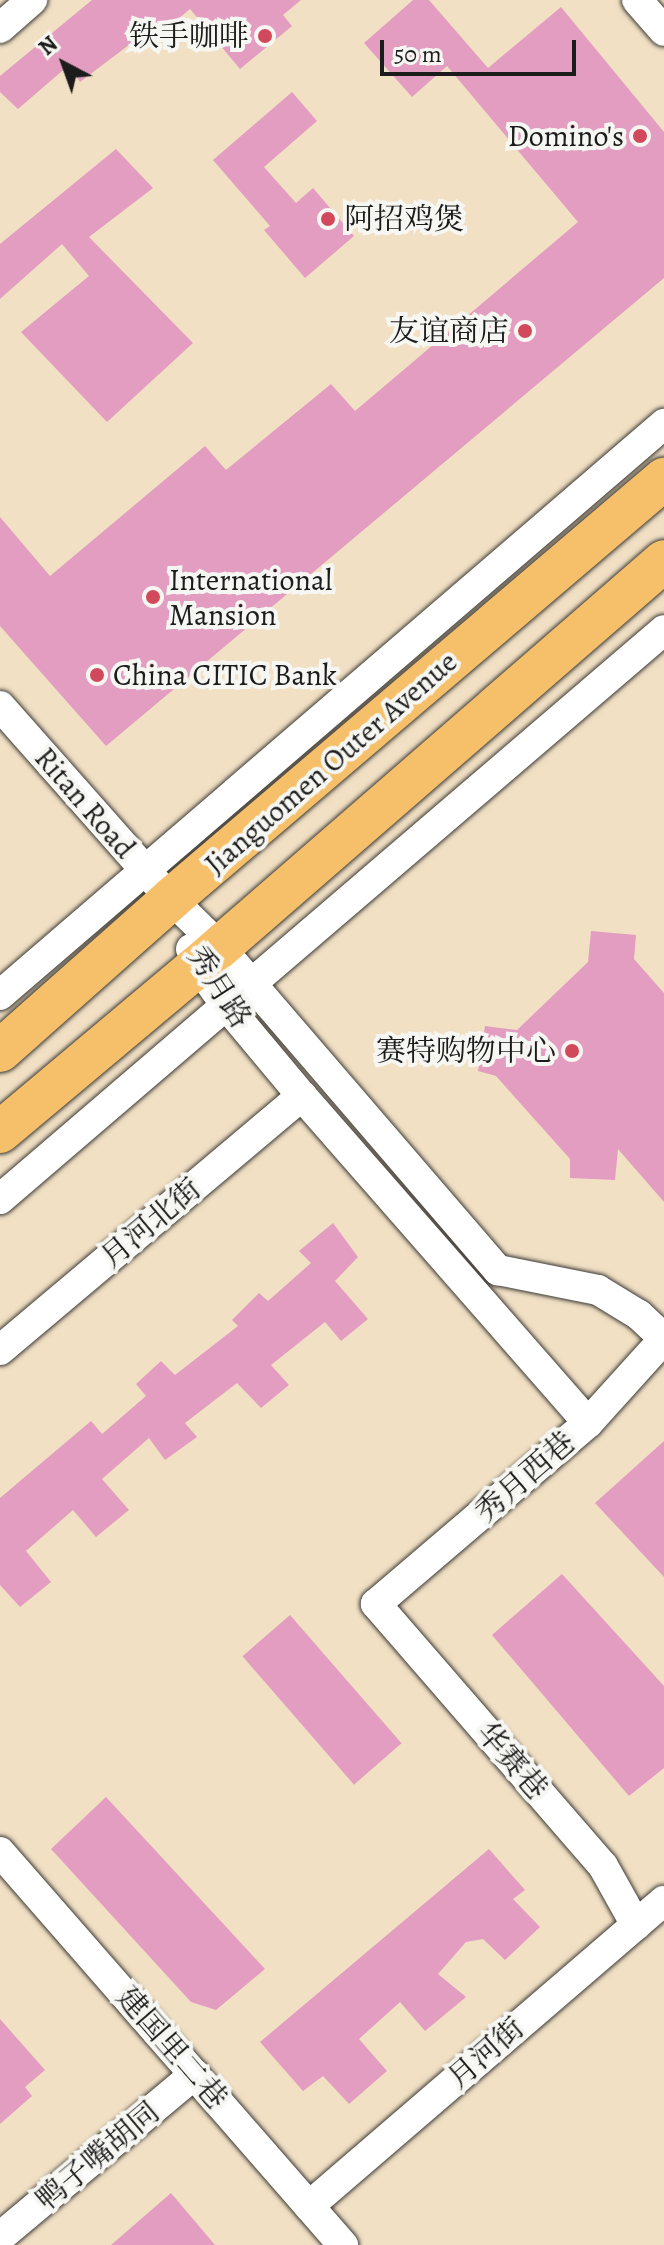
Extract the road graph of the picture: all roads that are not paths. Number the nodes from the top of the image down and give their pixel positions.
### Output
1 (32, 0) edge
2 (637, 0) edge
3 (0, 28) edge
4 (664, 31) edge
5 (664, 424) edge
6 (664, 479) edge
7 (664, 561) edge
8 (664, 630) edge
9 (0, 706) edge
10 (158, 885) junction
11 (209, 956) junction
12 (250, 983) junction
13 (0, 995) edge
14 (225, 1004) junction
15 (0, 1051) edge
16 (302, 1096) junction
17 (0, 1132) edge
18 (0, 1199) edge
19 (664, 1339) edge
20 (0, 1350) edge
21 (588, 1423) junction
22 (376, 1604) joint
23 (0, 1852) edge
24 (664, 1901) edge
25 (636, 1925) junction
26 (195, 2074) junction
27 (309, 2206) junction
28 (0, 2237) edge
29 (343, 2245) edge

1 - 3 street
2 - 4 street
5 - 10 street, Jianguomen Outer Avenue
6 - 10 highway, Jianguomen Outer Avenue
7 - 11 highway
8 - 12 street
9 - 10 street, Ritan Road
10 - 11 street, 秀月路
10 - 13 street, Jianguomen Outer Avenue
10 - 15 highway, Jianguomen Outer Avenue
11 - 12 street, 秀月路
11 - 14 street, 秀月路
11 - 17 highway
12 - 14 street
12 - 19 street, 秀月路
14 - 16 street, 秀月路
14 - 18 street
16 - 20 street, 月河北街
16 - 21 street, 秀月路
19 - 21 street, 秀月西巷
21 - 22 street, 秀月西巷
22 - 25 street, 华赛巷
23 - 26 street, 建国里二巷
24 - 25 street, 月河街
25 - 27 street, 月河街
26 - 27 street, 建国里二巷
26 - 28 street, 鸭子嘴胡同
27 - 29 street, 建国里二巷

